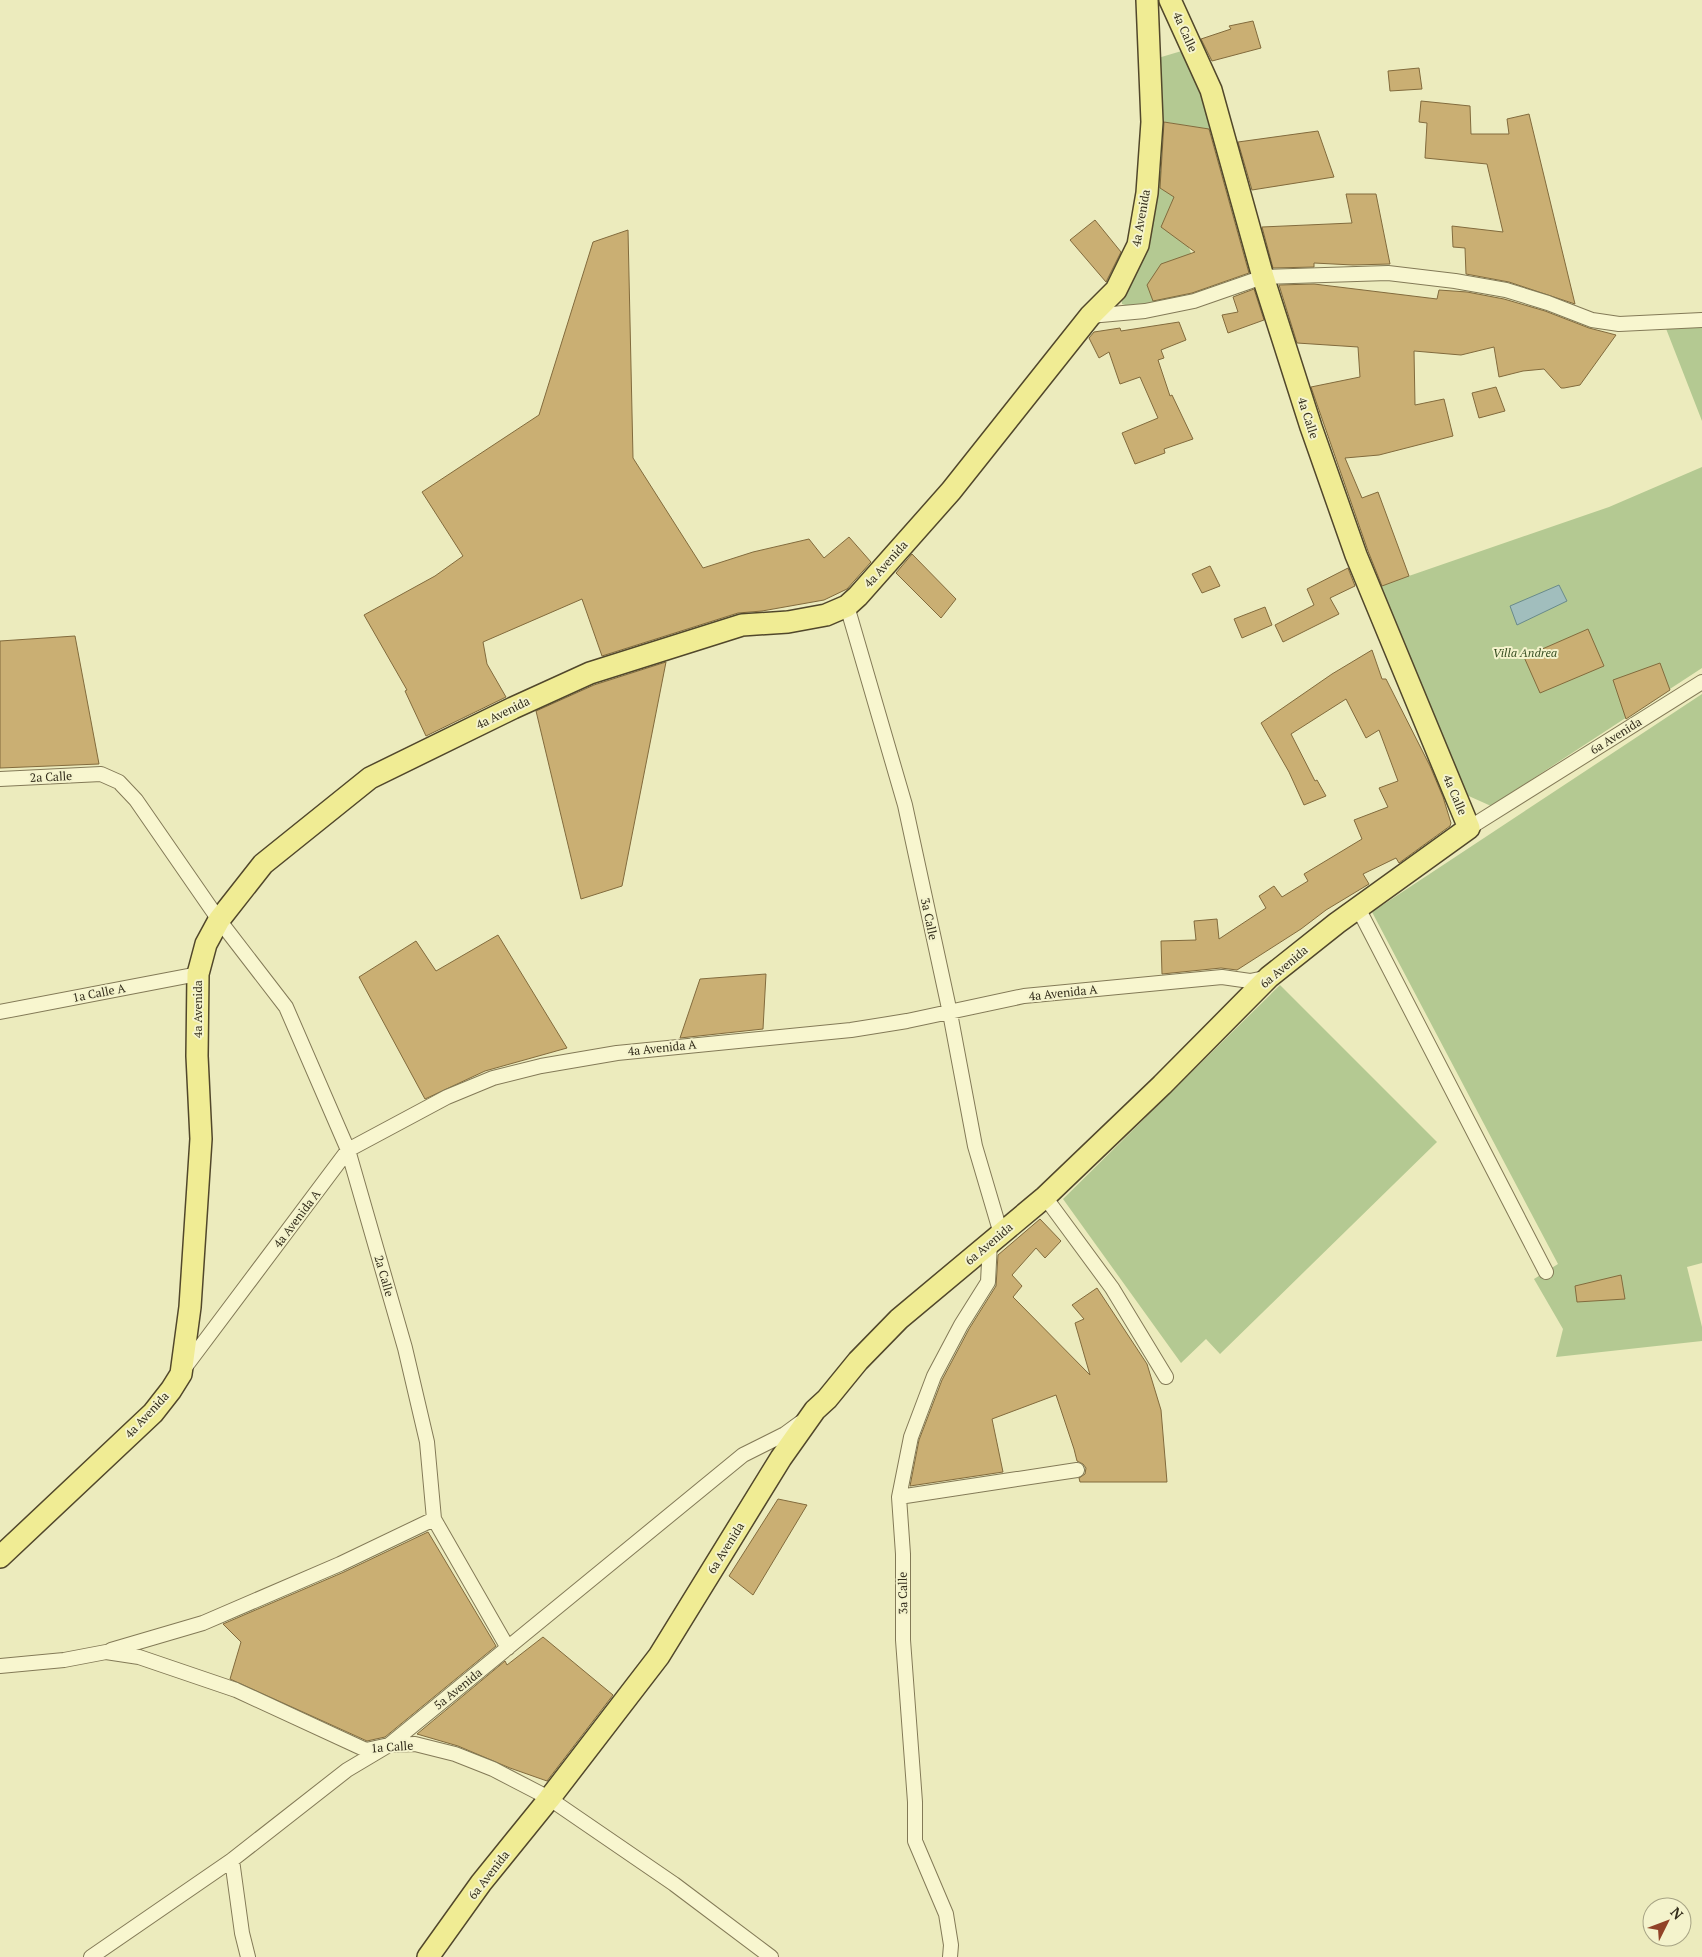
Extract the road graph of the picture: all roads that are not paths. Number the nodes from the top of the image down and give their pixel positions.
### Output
1 (1147, 0) edge
2 (1170, 0) edge
3 (1264, 277) junction
4 (1090, 316) junction
5 (1702, 320) edge
6 (847, 606) junction
7 (1702, 682) edge
8 (0, 779) edge
9 (1469, 828) junction
10 (1358, 908) junction
11 (219, 920) junction
12 (198, 974) junction
13 (1269, 977) junction
14 (0, 1012) edge
15 (950, 1013) junction
16 (348, 1150) junction
17 (1045, 1197) junction
18 (996, 1238) junction
19 (1546, 1272) dead end
20 (181, 1374) junction
21 (1166, 1376) dead end
22 (815, 1410) junction
23 (1076, 1470) dead end
24 (899, 1497) junction
25 (434, 1519) junction
26 (0, 1557) edge
27 (508, 1648) junction
28 (106, 1652) junction
29 (0, 1666) edge
30 (390, 1745) junction
31 (550, 1799) junction
32 (232, 1860) junction
33 (91, 1957) edge
34 (248, 1957) edge
35 (428, 1957) edge
36 (771, 1957) edge
37 (950, 1957) edge

1 - 4 main road, 4a Avenida
2 - 3 main road, 4a Calle
3 - 4 street
3 - 5 street
3 - 9 main road, 4a Calle
4 - 6 main road, 4a Avenida
6 - 11 main road, 4a Avenida
6 - 15 street, 3a Calle
7 - 9 street, 6a Avenida
8 - 11 street, 2a Calle
9 - 10 main road, 6a Avenida
10 - 13 main road, 6a Avenida
10 - 19 street
11 - 12 main road, 4a Avenida
11 - 16 street, 2a Calle
12 - 14 street, 1a Calle A
12 - 20 main road, 4a Avenida
13 - 15 street, 4a Avenida A
13 - 17 main road, 6a Avenida
15 - 16 street, 4a Avenida A
15 - 18 street, 3a Calle
16 - 20 street, 4a Avenida A
16 - 25 street, 2a Calle
17 - 18 main road, 6a Avenida
17 - 21 street
18 - 22 main road, 6a Avenida
18 - 24 street, 3a Calle
20 - 26 main road, 4a Avenida
22 - 27 street, 5a Avenida
22 - 31 main road, 6a Avenida
23 - 24 street
24 - 37 street, 3a Calle
25 - 27 street, 2a Calle
25 - 28 street
27 - 30 street, 5a Avenida
28 - 29 street, 1a Calle
28 - 30 street, 1a Calle
30 - 31 street, 1a Calle
30 - 32 street, 5a Avenida
31 - 35 main road, 6a Avenida
31 - 36 street, 1a Calle
32 - 33 street, 5a Avenida
32 - 34 street

